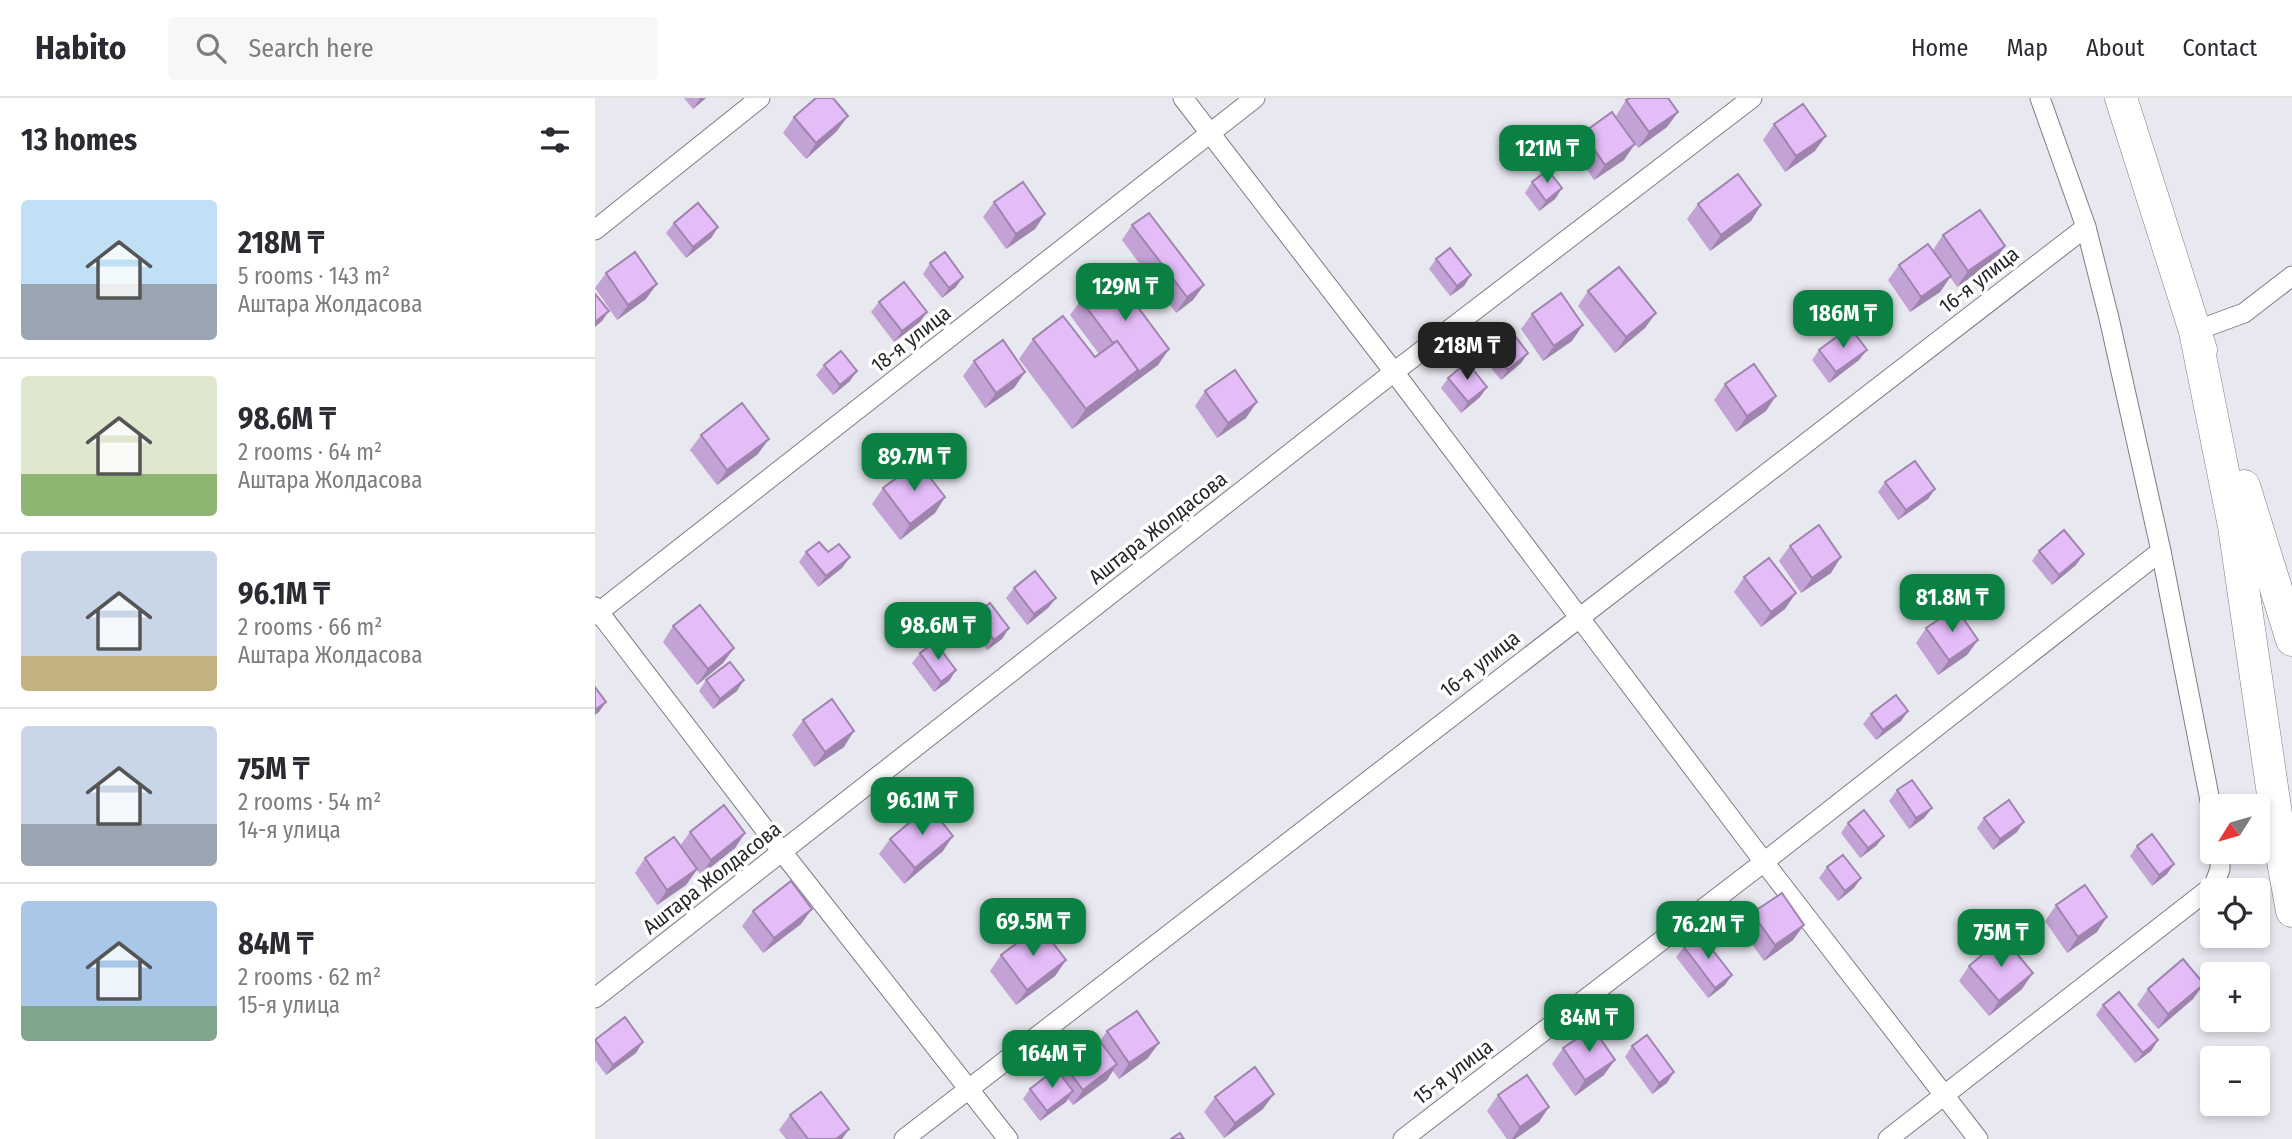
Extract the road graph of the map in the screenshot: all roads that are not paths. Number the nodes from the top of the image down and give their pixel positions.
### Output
1 (760, 98) edge
2 (1183, 98) edge
3 (1255, 98) edge
4 (1752, 98) edge
5 (2040, 98) edge
6 (2121, 98) edge
7 (1209, 134) junction
8 (2085, 227) junction
9 (595, 230) edge
10 (2292, 276) edge
11 (2195, 331) junction
12 (1394, 372) junction
13 (2161, 551) junction
14 (596, 612) edge
15 (1579, 616) junction
16 (2292, 640) edge
17 (2209, 794) edge
18 (783, 853) junction
19 (1764, 862) junction
20 (2220, 864) edge
21 (2292, 911) edge
22 (595, 998) edge
23 (969, 1089) junction
24 (1945, 1095) junction
25 (904, 1139) edge
26 (1008, 1139) edge
27 (1402, 1139) edge
28 (1888, 1139) edge
29 (1978, 1139) edge

1 - 9 street
2 - 7 street
3 - 7 street, 18-я улица
4 - 12 street, Аштара Жолдасова
5 - 8 street
6 - 11 main road
7 - 12 street
7 - 14 street, 18-я улица
8 - 13 street
8 - 15 street, 16-я улица
10 - 11 street
11 - 16 main road
11 - 21 main road
12 - 15 street
12 - 18 street, Аштара Жолдасова
13 - 17 street
13 - 19 street, 15-я улица
14 - 18 street
15 - 19 street
15 - 23 street, 16-я улица
18 - 22 street, Аштара Жолдасова
18 - 23 street
19 - 24 street
19 - 27 street, 15-я улица
20 - 24 street
23 - 25 street, 16-я улица
23 - 26 street
24 - 28 street
24 - 29 street

